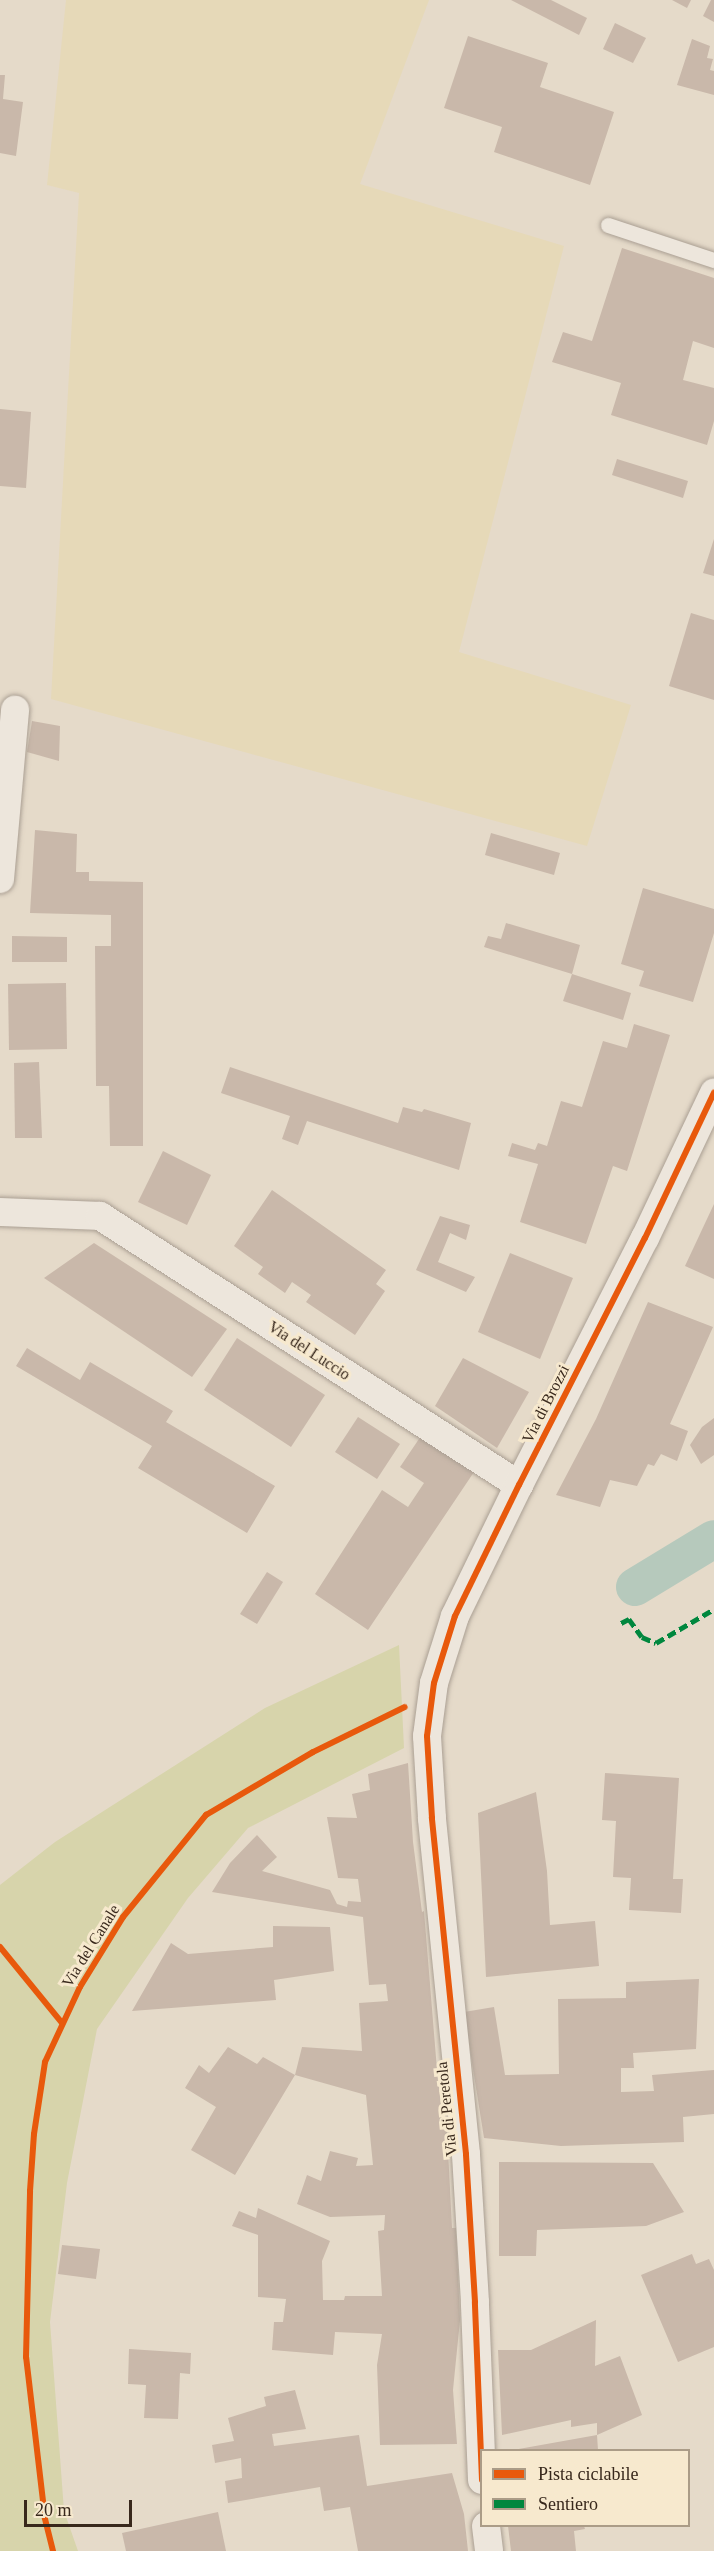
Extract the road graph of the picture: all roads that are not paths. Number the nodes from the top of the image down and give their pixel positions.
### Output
1 (608, 225) dead end
2 (714, 260) edge
3 (15, 710) dead end
4 (0, 879) edge
5 (714, 1093) edge
6 (0, 1212) edge
7 (519, 1485) junction
8 (427, 1736) joint
9 (481, 2449) edge
10 (486, 2527) edge
11 (489, 2551) edge

1 - 2 lane
3 - 4 street
5 - 7 street, Via di Brozzi
6 - 7 street, Via del Luccio
7 - 8 street, Via di Brozzi
8 - 9 street, Via di Peretola
10 - 11 street

